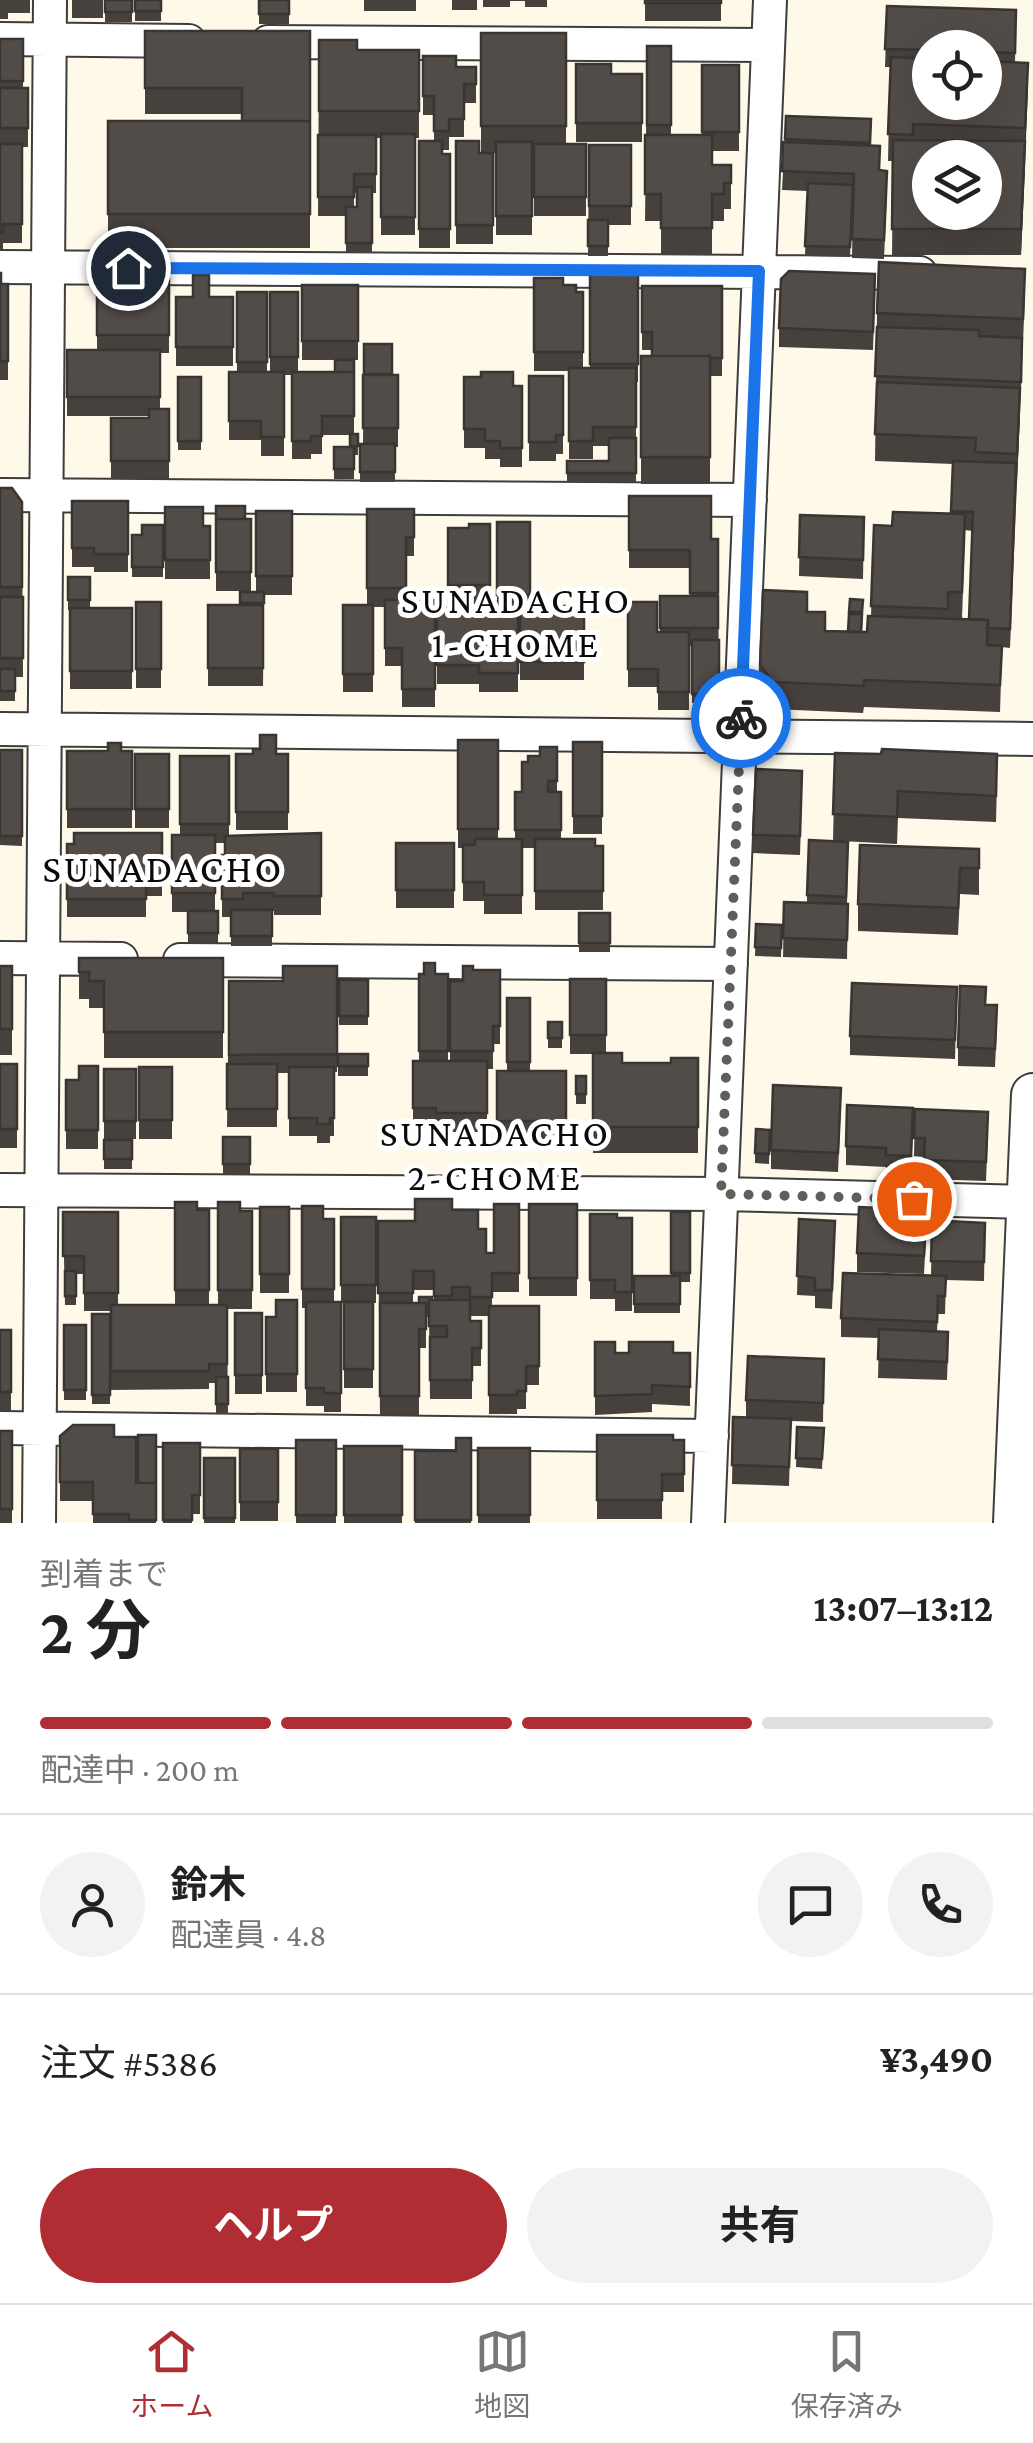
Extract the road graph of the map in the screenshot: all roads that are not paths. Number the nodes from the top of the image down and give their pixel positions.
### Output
1 (50, 0) edge
2 (770, 0) edge
3 (0, 40) edge
4 (50, 40) junction
5 (768, 46) junction
6 (0, 267) edge
7 (48, 268) junction
8 (759, 271) junction
9 (955, 274) edge
10 (0, 495) edge
11 (47, 496) junction
12 (750, 500) junction
13 (0, 729) edge
14 (45, 730) junction
15 (740, 736) junction
16 (1033, 739) edge
17 (0, 958) edge
18 (44, 958) junction
19 (731, 964) junction
20 (1033, 1094) edge
21 (0, 1190) edge
22 (42, 1190) junction
23 (721, 1194) junction
24 (1029, 1202) junction
25 (0, 1428) edge
26 (40, 1428) junction
27 (712, 1436) junction
28 (39, 1523) edge
29 (708, 1523) edge
30 (1015, 1523) edge

1 - 4 street
2 - 5 street
3 - 4 street
4 - 5 street
4 - 7 street
5 - 8 street
6 - 7 street
7 - 8 street
7 - 11 street
8 - 9 street
8 - 12 street
10 - 11 street
11 - 12 street
11 - 14 street
12 - 15 street
13 - 14 street
14 - 15 street
14 - 18 street
15 - 16 street
15 - 19 street
17 - 18 street
18 - 19 street
18 - 22 street
19 - 23 street
20 - 24 street
21 - 22 street
22 - 23 street
22 - 26 street
23 - 24 street
23 - 27 street
24 - 30 street
25 - 26 street
26 - 27 street
26 - 28 street
27 - 29 street

